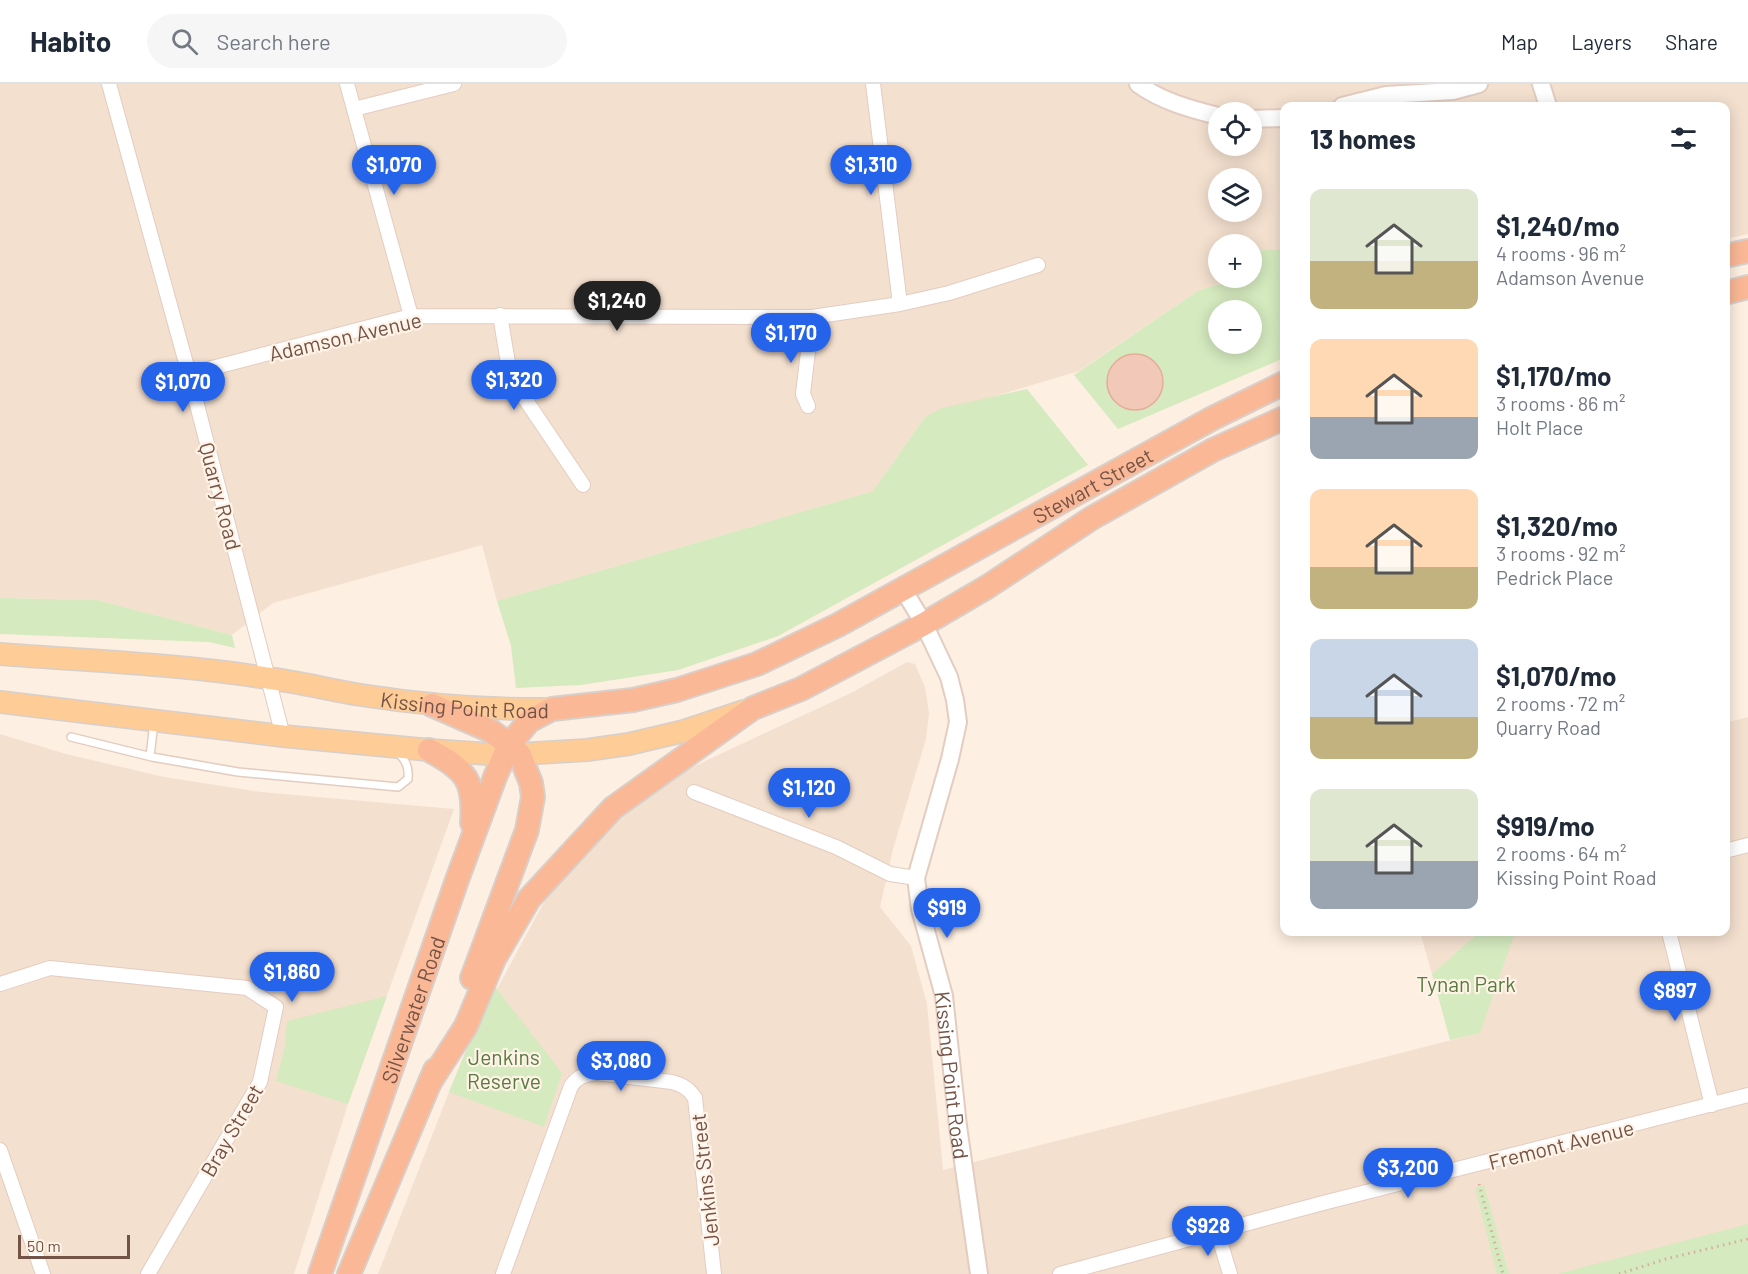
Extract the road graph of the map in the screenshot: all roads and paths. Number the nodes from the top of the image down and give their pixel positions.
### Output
1 (109, 84) edge
2 (347, 84) edge
3 (454, 84) edge
4 (873, 84) edge
5 (1138, 84) edge
6 (1406, 84) edge
7 (1479, 84) edge
8 (1541, 84) edge
9 (1386, 95) junction
10 (1358, 102) edge
11 (1547, 102) edge
12 (354, 109) junction
13 (1208, 113) edge
14 (1280, 118) edge
15 (1262, 119) edge
16 (1748, 251) edge
17 (1730, 255) edge
18 (1038, 265) dead end
19 (1748, 287) edge
20 (1730, 292) edge
21 (900, 304) junction
22 (500, 315) junction
23 (411, 316) junction
24 (812, 317) junction
25 (189, 374) junction
26 (1280, 385) edge
27 (808, 406) dead end
28 (1280, 420) edge
29 (583, 485) dead end
30 (903, 589) junction
31 (924, 624) junction
32 (0, 654) edge
33 (269, 678) junction
34 (0, 702) edge
35 (432, 705) junction
36 (753, 708) junction
37 (552, 709) junction
38 (155, 720) junction
39 (284, 736) junction
40 (71, 737) dead end
41 (387, 746) junction
42 (429, 750) junction
43 (511, 752) junction
44 (150, 756) junction
45 (694, 792) dead end
46 (1748, 844) edge
47 (471, 846) junction
48 (1730, 849) edge
49 (916, 878) junction
50 (1670, 936) edge
51 (0, 984) edge
52 (430, 1082) junction
53 (1748, 1095) edge
54 (1712, 1105) junction
55 (0, 1150) edge
56 (1479, 1184) dead end
57 (1217, 1231) junction
58 (1748, 1239) edge
59 (43, 1274) edge
60 (148, 1274) edge
61 (320, 1274) edge
62 (349, 1274) edge
63 (503, 1274) edge
64 (714, 1274) edge
65 (979, 1274) edge
66 (1060, 1274) edge
67 (1230, 1274) edge
68 (1503, 1274) edge
69 (1619, 1274) edge

1 - 25 street, Quarry Road
2 - 12 street
3 - 12 street
4 - 21 street
5 - 13 street
6 - 9 street
7 - 9 street
8 - 11 street
9 - 10 street
12 - 23 street
14 - 15 street
16 - 17 highway
18 - 21 street, Adamson Avenue
19 - 20 highway
21 - 24 street, Adamson Avenue
22 - 23 street, Adamson Avenue
22 - 24 street, Adamson Avenue
22 - 29 street
23 - 25 street, Adamson Avenue
24 - 27 street
25 - 33 street, Quarry Road
26 - 30 highway, Stewart Street
28 - 31 highway, Stewart Street
30 - 31 street, Kissing Point Road
30 - 37 highway, Kissing Point Road
31 - 36 highway
31 - 49 street, Kissing Point Road
32 - 33 main road, Kissing Point Road
33 - 35 main road, Kissing Point Road
33 - 39 street, Quarry Road
34 - 38 main road
35 - 37 main road, Kissing Point Road
35 - 43 highway
36 - 43 main road
36 - 52 highway, Silverwater Road
37 - 43 highway, Silverwater Road
38 - 39 main road
38 - 44 lane
39 - 41 main road
40 - 44 lane
41 - 42 main road
41 - 44 lane
42 - 43 main road
42 - 47 highway
43 - 47 highway, Silverwater Road
43 - 52 highway, Silverwater Road
45 - 49 street
46 - 48 street
47 - 61 highway, Silverwater Road
49 - 65 street, Kissing Point Road
50 - 54 street
51 - 60 street, Bray Street
52 - 62 highway, Silverwater Road
53 - 54 street, Fremont Avenue
54 - 57 street, Fremont Avenue
55 - 59 street
56 - 68 path
57 - 66 street, Fremont Avenue
57 - 67 street
58 - 69 path
63 - 64 street, Jenkins Street

